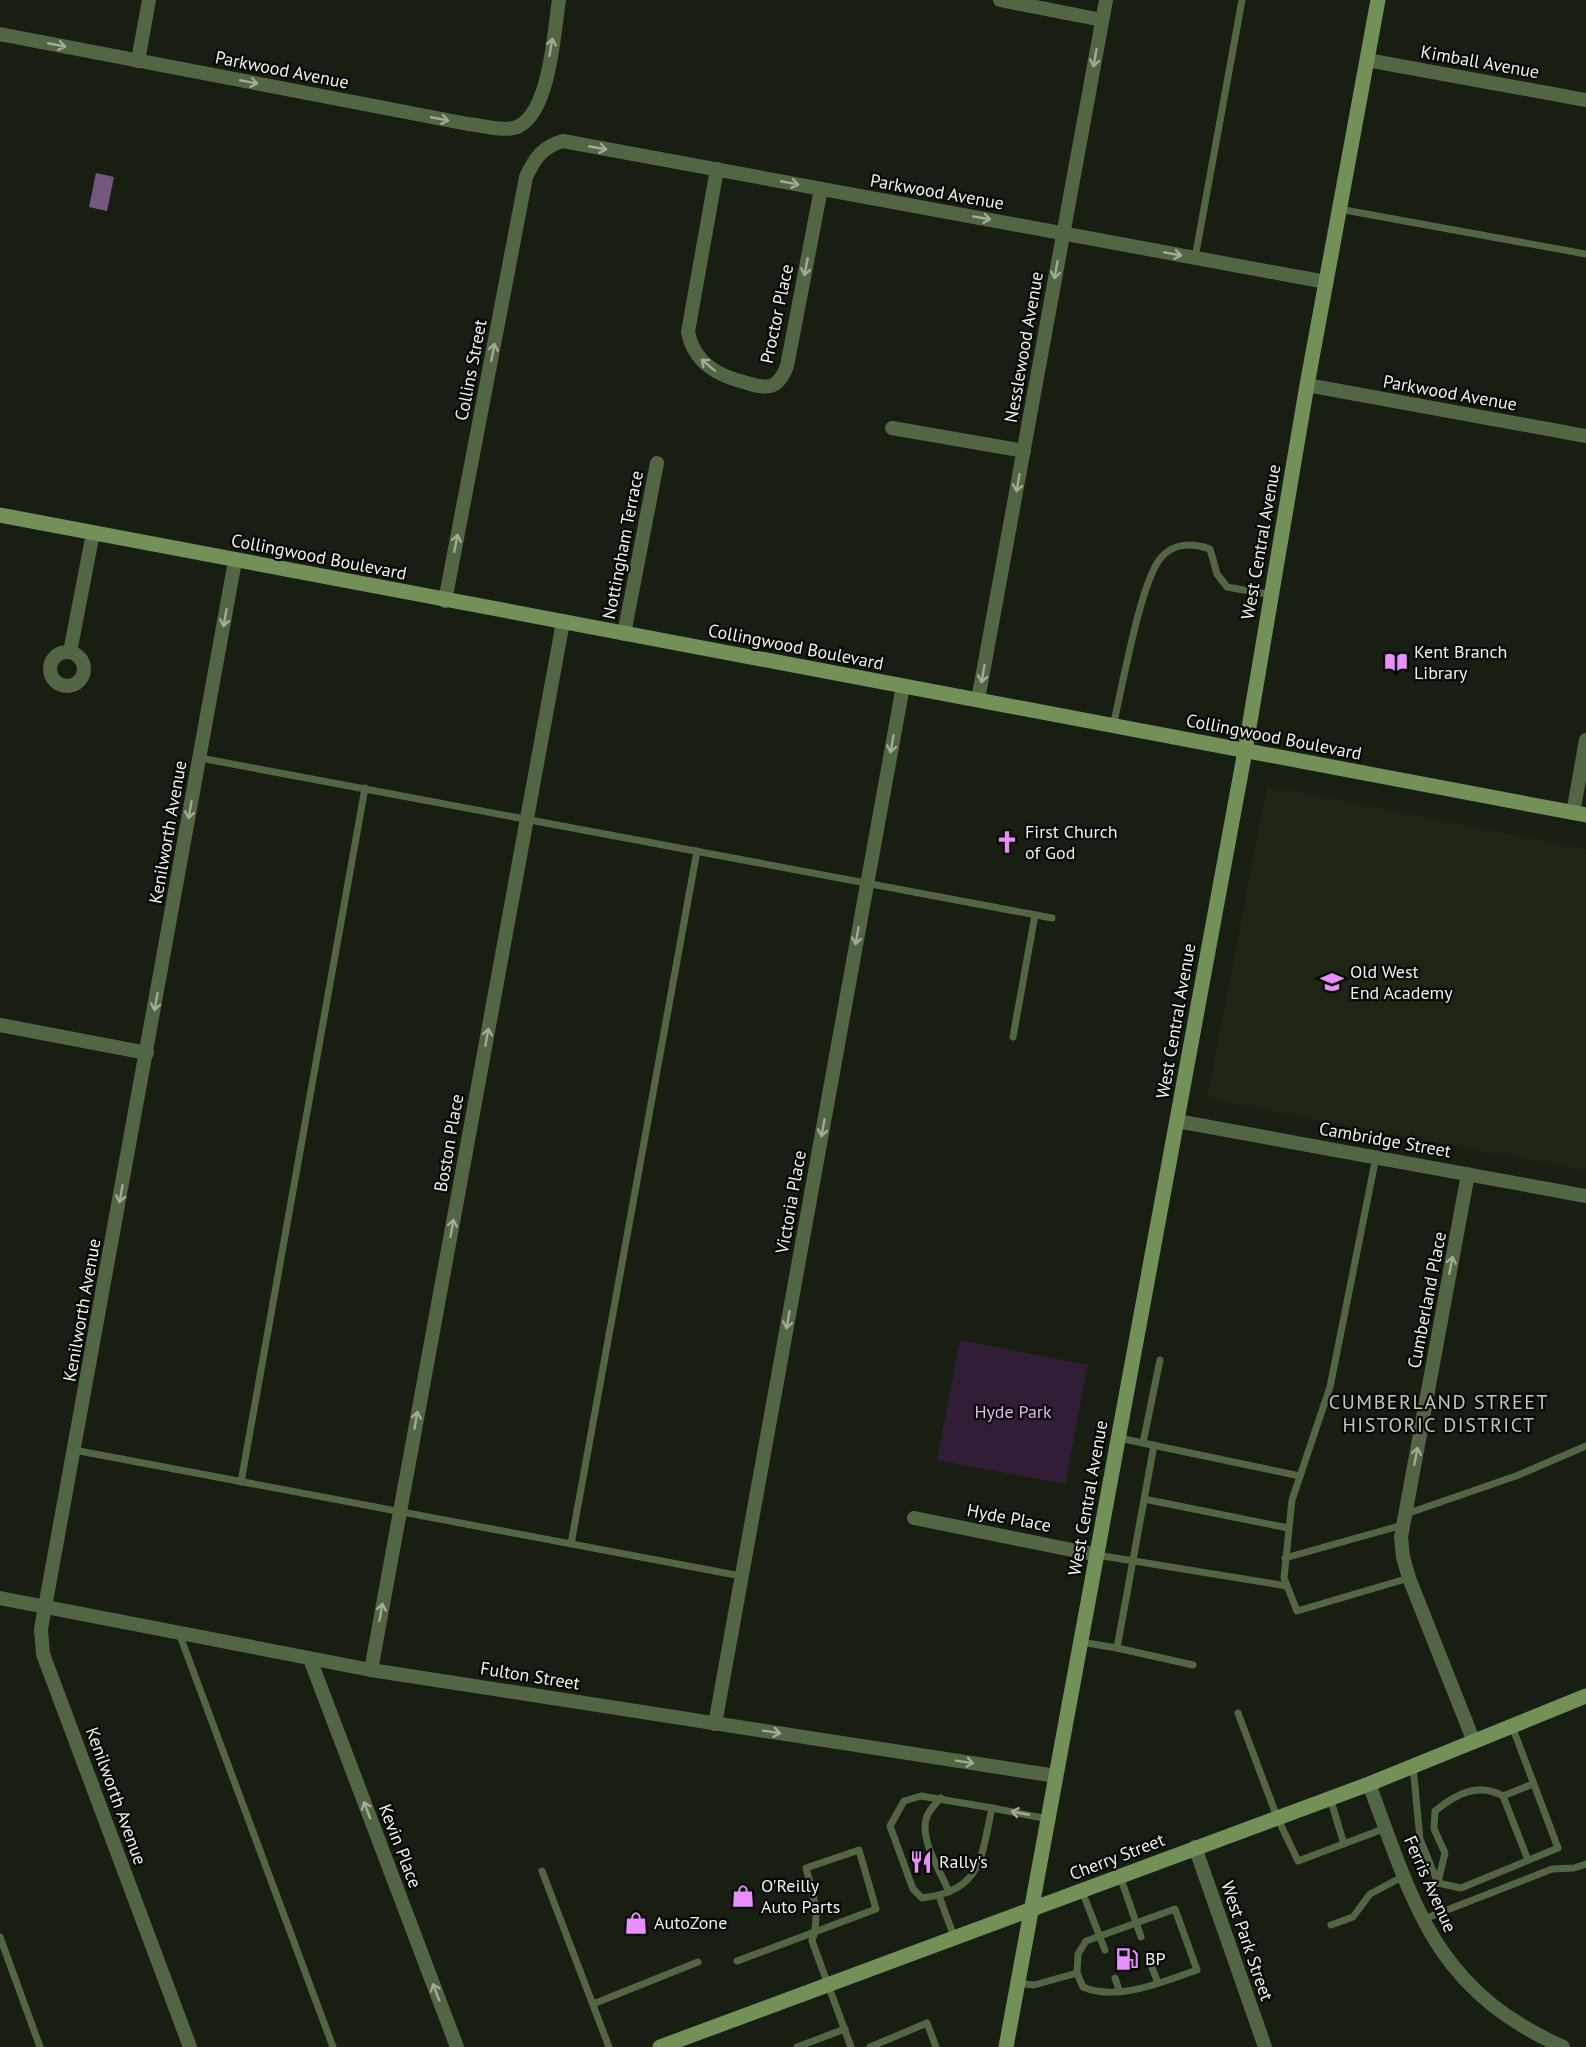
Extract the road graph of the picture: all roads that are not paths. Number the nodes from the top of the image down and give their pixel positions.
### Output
1 (149, 0) edge
2 (559, 0) edge
3 (1000, 0) edge
4 (1106, 0) edge
5 (1242, 0) edge
6 (1378, 0) edge
7 (1102, 20) junction
8 (0, 34) edge
9 (1367, 60) junction
10 (138, 61) junction
11 (1586, 100) edge
12 (542, 149) joint
13 (717, 170) junction
14 (820, 189) junction
15 (1339, 209) junction
16 (1063, 233) junction
17 (1586, 254) edge
18 (1195, 258) junction
19 (1326, 282) junction
20 (1307, 385) junction
21 (892, 428) dead end
22 (1586, 436) edge
23 (1024, 451) junction
24 (657, 463) dead end
25 (0, 514) edge
26 (93, 532) junction
27 (235, 561) junction
28 (1272, 595) junction
29 (446, 601) junction
30 (563, 622) junction
31 (624, 634) junction
32 (70, 652) dead end
33 (903, 686) junction
34 (978, 700) junction
35 (1113, 726) junction
36 (1586, 740) edge
37 (1245, 752) junction
38 (200, 758) junction
39 (364, 788) junction
40 (1579, 814) edge
41 (527, 819) junction
42 (697, 851) junction
43 (867, 883) junction
44 (1035, 915) junction
45 (1052, 918) dead end
46 (0, 1025) edge
47 (1013, 1037) dead end
48 (147, 1053) junction
49 (1177, 1121) junction
50 (1376, 1157) junction
51 (1468, 1174) junction
52 (1586, 1196) edge
53 (1160, 1360) dead end
54 (1119, 1438) junction
55 (1143, 1443) junction
56 (1154, 1445) junction
57 (1586, 1446) edge
58 (74, 1450) junction
59 (1299, 1476) junction
60 (241, 1482) junction
61 (1144, 1499) junction
62 (399, 1512) junction
63 (914, 1518) dead end
64 (1404, 1520) junction
65 (1288, 1528) junction
66 (571, 1544) junction
67 (1097, 1555) junction
68 (1285, 1558) junction
69 (1132, 1561) junction
70 (741, 1576) junction
71 (1409, 1578) junction
72 (1287, 1586) junction
73 (0, 1598) edge
74 (46, 1607) junction
75 (179, 1633) junction
76 (1081, 1642) junction
77 (1117, 1648) junction
78 (310, 1659) junction
79 (1193, 1665) dead end
80 (371, 1670) junction
81 (1586, 1696) edge
82 (1238, 1713) dead end
83 (714, 1724) junction
84 (1512, 1726) junction
85 (1474, 1742) junction
86 (1413, 1766) junction
87 (1056, 1776) junction
88 (1369, 1784) junction
89 (1533, 1784) junction
90 (1503, 1796) junction
91 (941, 1798) junction
92 (1330, 1798) junction
93 (992, 1808) junction
94 (1277, 1817) junction
95 (1048, 1819) junction
96 (1386, 1828) junction
97 (1344, 1844) junction
98 (1195, 1847) junction
99 (1528, 1860) junction
100 (1586, 1863) edge
101 (542, 1871) dead end
102 (1120, 1876) junction
103 (1405, 1876) junction
104 (1438, 1883) junction
105 (950, 1892) junction
106 (1082, 1892) junction
107 (939, 1896) junction
108 (1031, 1910) junction
109 (1422, 1920) junction
110 (1136, 1924) junction
111 (1331, 1925) dead end
112 (816, 1931) junction
113 (1100, 1936) junction
114 (0, 1937) edge
115 (1141, 1937) dead end
116 (955, 1939) junction
117 (1106, 1950) dead end
118 (737, 1961) dead end
119 (698, 1962) dead end
120 (1151, 1965) dead end
121 (1077, 1973) junction
122 (1115, 1978) dead end
123 (1018, 1983) junction
124 (1158, 1983) junction
125 (829, 1985) junction
126 (1119, 1990) junction
127 (593, 2004) junction
128 (844, 2029) junction
129 (686, 2043) edge
130 (40, 2047) edge
131 (190, 2047) edge
132 (333, 2047) edge
133 (457, 2047) edge
134 (609, 2047) edge
135 (660, 2047) edge
136 (797, 2047) edge
137 (851, 2047) edge
138 (870, 2047) edge
139 (936, 2047) edge
140 (1006, 2047) edge
141 (1265, 2047) edge
142 (1563, 2047) edge

1 - 10 street
10 -> 2 street, Parkwood Avenue
3 - 7 street
4 - 7 street, Nesslewood Avenue
5 - 18 lane
6 - 9 main road, West Central Avenue
7 -> 16 street, Nesslewood Avenue
8 -> 10 street, Parkwood Avenue
9 - 11 street, Kimball Avenue
9 - 15 main road, West Central Avenue
12 -> 13 street, Parkwood Avenue
29 -> 12 street, Collins Street
13 -> 14 street, Parkwood Avenue
14 -> 13 street, Proctor Place
14 -> 16 street, Parkwood Avenue
15 - 17 lane
15 - 19 main road, West Central Avenue
16 -> 18 street, Parkwood Avenue
16 -> 23 street, Nesslewood Avenue
18 - 19 street, Parkwood Avenue
19 - 20 main road, West Central Avenue
20 - 22 street, Parkwood Avenue
20 - 28 main road, West Central Avenue
21 - 23 street
23 -> 34 street, Nesslewood Avenue
24 - 31 street, Nottingham Terrace
25 - 26 main road, Collingwood Boulevard
26 - 27 main road, Collingwood Boulevard
26 - 32 street
27 - 29 main road, Collingwood Boulevard
27 -> 38 street, Kenilworth Avenue
28 - 35 lane
28 - 37 main road, West Central Avenue
29 - 30 main road, Collingwood Boulevard
30 - 31 main road, Collingwood Boulevard
30 - 41 street, Boston Place
31 - 33 main road, Collingwood Boulevard
33 - 34 main road, Collingwood Boulevard
33 -> 43 street, Victoria Place
34 - 35 main road, Collingwood Boulevard
35 - 37 main road, Collingwood Boulevard
36 - 40 street
37 - 40 main road, Collingwood Boulevard
37 - 49 main road, West Central Avenue
38 - 39 lane
38 -> 48 street, Kenilworth Avenue
39 - 41 lane
39 - 60 lane
41 - 42 lane
62 -> 41 street, Boston Place
42 - 43 lane
42 - 66 lane
43 - 44 lane
43 -> 70 street, Victoria Place
44 - 45 lane
44 - 47 lane
46 - 48 street
48 -> 58 street, Kenilworth Avenue
49 - 50 street, Cambridge Street
49 - 54 main road, West Central Avenue
50 - 51 street, Cambridge Street
50 - 59 lane
51 - 52 street, Cambridge Street
64 -> 51 street, Cumberland Place
53 - 55 lane
54 - 55 lane
54 - 67 main road, West Central Avenue
55 - 56 lane
56 - 59 lane
56 - 61 lane
57 - 64 lane
58 - 60 lane
58 - 74 street, Kenilworth Avenue
59 - 65 lane
60 - 62 lane
61 - 65 lane
61 - 69 lane
62 - 66 lane
80 -> 62 street, Boston Place
63 - 67 street, Hyde Place
64 - 68 lane
64 - 71 street, Cumberland Place
65 - 68 lane
66 - 70 lane
67 - 69 lane
67 - 76 main road, West Central Avenue
68 - 72 lane
69 - 72 lane
69 - 77 lane
70 - 83 street, Victoria Place
71 - 72 lane
71 - 85 street, Cumberland Place
73 - 74 street, Fulton Street
74 - 75 street, Fulton Street
74 - 131 street, Kenilworth Avenue
75 - 78 street, Fulton Street
75 - 132 lane
76 - 77 lane
76 - 87 main road, West Central Avenue
77 - 79 lane
78 - 80 street, Fulton Street
133 -> 78 street, Kevin Place
80 - 83 street, Fulton Street
81 - 84 main road, Cherry Street
82 - 94 lane
83 -> 87 street, Fulton Street
84 - 85 main road, Cherry Street
84 - 89 lane
85 - 86 main road, Cherry Street
86 - 88 main road, Cherry Street
86 - 104 lane
87 - 95 main road, West Central Avenue
88 - 92 main road, Cherry Street
88 - 96 street, Ferris Avenue
89 - 90 lane
89 - 99 lane
90 - 99 lane
90 - 104 lane
91 - 93 lane
91 - 105 lane
91 - 107 lane
92 - 94 main road, Cherry Street
92 - 97 lane
95 -> 93 lane
93 - 105 lane
94 - 97 lane
94 - 98 main road, Cherry Street
95 - 108 main road, West Central Avenue
96 - 97 lane
96 - 103 street, Ferris Avenue
98 - 102 main road, Cherry Street
98 - 141 street, West Park Street
99 - 104 lane
100 - 109 lane
101 - 127 lane
102 - 106 main road, Cherry Street
102 - 110 lane
103 - 109 street, Ferris Avenue
103 - 111 lane
105 - 107 lane
106 - 108 main road, Cherry Street
106 - 113 lane
107 - 116 lane
108 - 116 main road, Cherry Street
108 - 123 main road, West Central Avenue
109 - 142 street, Ferris Avenue
110 - 113 lane
110 - 115 lane
110 - 124 lane
112 - 112 lane
112 - 118 lane
112 - 125 lane
113 - 117 lane
113 - 121 lane
114 - 130 lane
116 - 125 main road, Cherry Street
119 - 127 lane
120 - 124 lane
121 - 123 lane
121 - 126 lane
122 - 126 lane
123 - 140 main road, West Central Avenue
124 - 126 lane
125 - 128 lane
125 - 129 main road, Cherry Street
127 - 134 lane
128 - 136 lane
128 - 137 lane
129 - 135 main road, Cherry Street
138 - 139 lane

